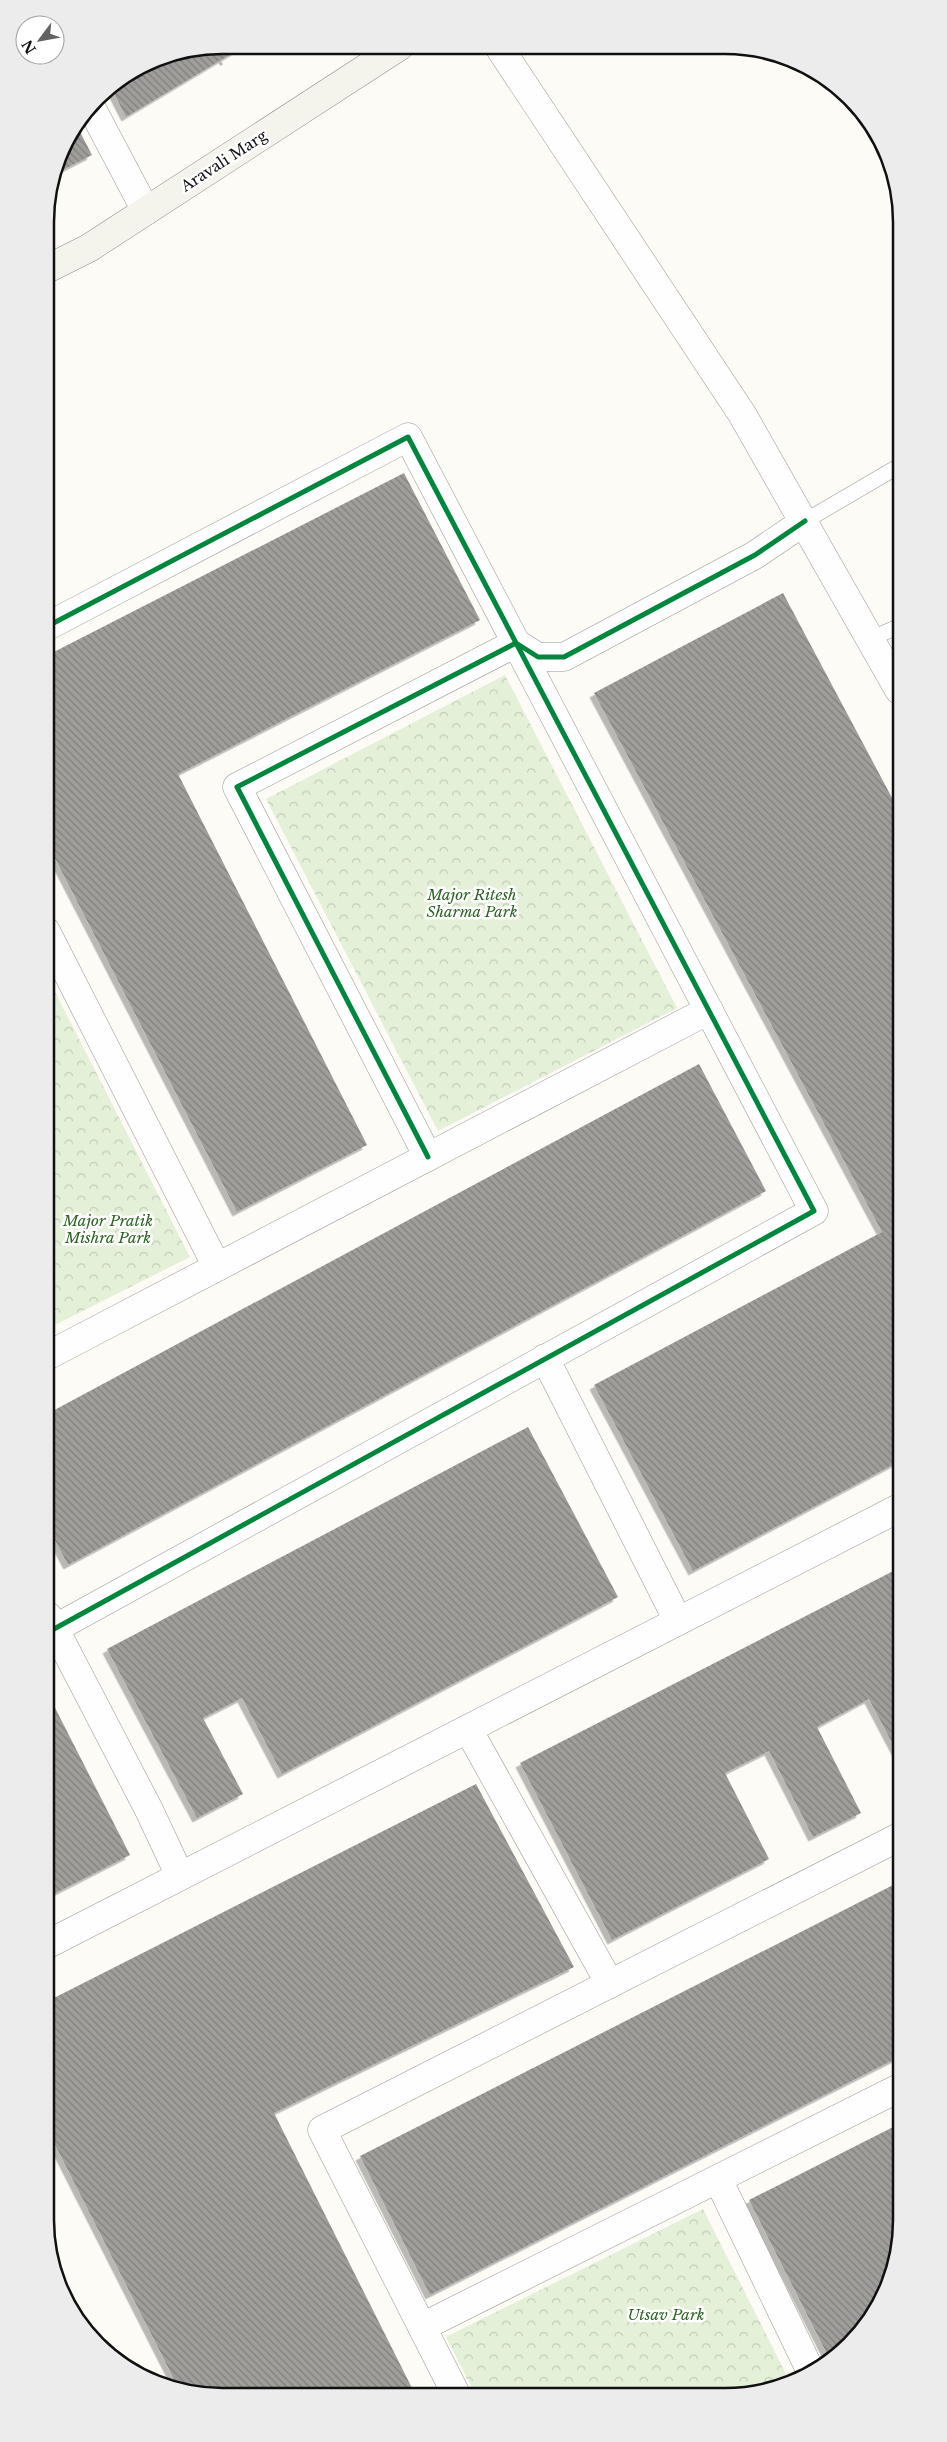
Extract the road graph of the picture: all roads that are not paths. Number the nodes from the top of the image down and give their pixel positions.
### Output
1 (388, 54) edge
2 (504, 54) edge
3 (94, 113) edge
4 (146, 211) junction
5 (54, 266) edge
6 (893, 470) edge
7 (805, 521) junction
8 (54, 623) edge
9 (893, 629) edge
10 (870, 639) junction
11 (516, 643) junction
12 (893, 679) edge
13 (54, 947) edge
14 (709, 1010) junction
15 (428, 1157) junction
16 (217, 1267) junction
17 (54, 1352) edge
18 (545, 1358) junction
19 (893, 1511) edge
20 (54, 1620) edge
21 (678, 1621) junction
22 (54, 1628) edge
23 (468, 1729) junction
24 (893, 1840) edge
25 (180, 1876) junction
26 (54, 1941) edge
27 (610, 1984) junction
28 (893, 2091) edge
29 (718, 2179) junction
30 (422, 2327) junction
31 (808, 2366) edge
32 (453, 2388) edge

1 - 4 street, Aravali Marg
2 - 7 street
3 - 4 street
4 - 5 street, Aravali Marg
6 - 7 lane
7 - 10 street
7 - 11 street
8 - 11 street
9 - 10 lane
10 - 12 street
11 - 14 street
11 - 15 street
13 - 16 street
14 - 15 street
14 - 18 street
15 - 16 street
16 - 17 street
18 - 20 street
18 - 21 street
19 - 21 street
21 - 23 street
22 - 25 street
23 - 25 street
23 - 27 street
24 - 27 street
25 - 26 street
27 - 30 street
28 - 29 street
29 - 30 street
29 - 31 street
30 - 32 street

